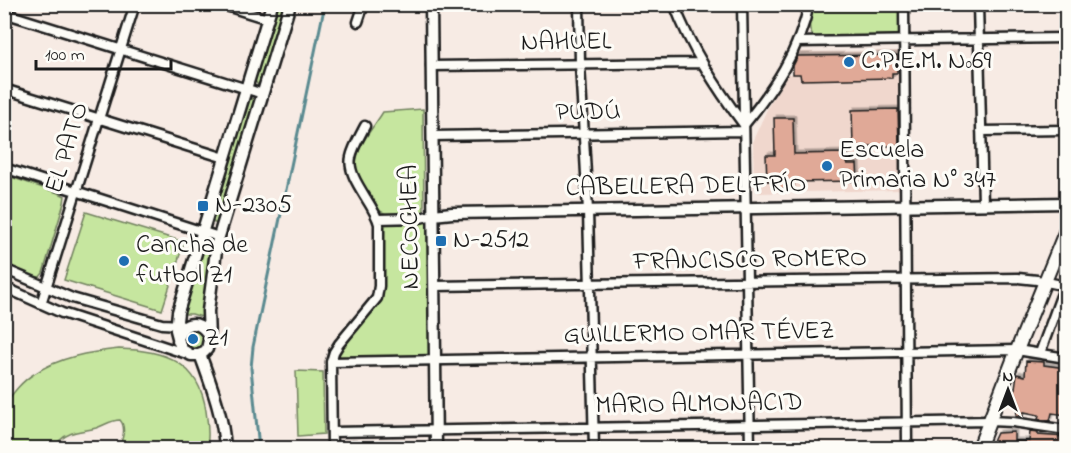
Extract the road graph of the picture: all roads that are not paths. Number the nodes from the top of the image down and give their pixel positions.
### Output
1 (135, 4) edge
2 (220, 4) edge
3 (272, 4) edge
4 (290, 4) edge
5 (364, 4) edge
6 (431, 4) edge
7 (579, 4) edge
8 (674, 4) edge
9 (742, 4) edge
10 (809, 4) edge
11 (904, 4) edge
12 (978, 4) edge
13 (4, 13) edge
14 (268, 19) junction
15 (358, 22) dead end
16 (1066, 38) edge
17 (979, 39) junction
18 (904, 41) junction
19 (797, 42) junction
20 (121, 50) junction
21 (701, 63) junction
22 (580, 64) junction
23 (431, 66) junction
24 (4, 89) edge
25 (246, 89) junction
26 (263, 94) junction
27 (99, 119) junction
28 (365, 126) dead end
29 (744, 128) junction
30 (1066, 130) edge
31 (981, 131) junction
32 (584, 134) junction
33 (432, 136) junction
34 (225, 158) junction
35 (4, 168) edge
36 (76, 191) junction
37 (1066, 203) edge
38 (983, 204) junction
39 (906, 206) junction
40 (745, 208) junction
41 (588, 211) junction
42 (433, 215) junction
43 (378, 219) junction
44 (1066, 230) edge
45 (202, 231) junction
46 (219, 237) junction
47 (4, 269) edge
48 (906, 280) junction
49 (747, 282) junction
50 (1045, 282) junction
51 (590, 284) junction
52 (1066, 285) edge
53 (434, 286) junction
54 (4, 287) edge
55 (46, 288) junction
56 (41, 304) junction
57 (192, 324) junction
58 (176, 326) junction
59 (209, 336) junction
60 (178, 341) junction
61 (1017, 350) junction
62 (907, 352) junction
63 (1040, 353) junction
64 (187, 354) junction
65 (200, 354) junction
66 (748, 355) junction
67 (592, 357) junction
68 (1066, 358) edge
69 (435, 360) junction
70 (331, 362) junction
71 (989, 421) junction
72 (907, 422) junction
73 (749, 425) junction
74 (594, 428) junction
75 (436, 430) junction
76 (1066, 430) edge
77 (332, 432) junction
78 (225, 448) edge
79 (332, 448) edge
80 (436, 448) edge
81 (594, 448) edge
82 (750, 448) edge
83 (907, 448) edge
84 (979, 448) edge

1 - 20 street, EL PATO
2 - 14 street
3 - 14 street
4 - 26 street
5 - 15 street
6 - 23 street, NECOCHEA
7 - 22 street
8 - 21 street
9 - 29 street
10 - 19 street
11 - 18 street
12 - 17 street
13 - 20 street
14 - 25 street
16 - 17 street
17 - 18 street
17 - 31 street
18 - 19 street
18 - 39 street
19 - 29 street
20 - 25 street
20 - 27 street, EL PATO
21 - 22 street, NAHUEL
21 - 29 street
22 - 23 street, NAHUEL
22 - 32 street
23 - 33 street, NECOCHEA
24 - 27 street
25 - 26 street
25 - 34 street
26 - 46 street
27 - 34 street
27 - 36 street, EL PATO
28 - 43 street
29 - 32 street, PUDÚ
29 - 40 street
30 - 31 street
31 - 38 street
32 - 33 street, PUDÚ
32 - 41 street
33 - 42 street, NECOCHEA
34 - 45 street
35 - 36 street
36 - 45 street
36 - 55 street, EL PATO
37 - 38 street, CABELLERA DEL FRÍO
38 - 39 street, CABELLERA DEL FRÍO
39 - 40 street, CABELLERA DEL FRÍO
39 - 48 street
40 - 41 street, CABELLERA DEL FRÍO
40 - 49 street
41 - 42 street, CABELLERA DEL FRÍO
41 - 51 street
42 - 43 street, CABELLERA DEL FRÍO
42 - 53 street, NECOCHEA
43 - 70 street
44 - 50 main road
45 - 46 street
45 - 58 street
46 - 59 street
47 - 55 street
48 - 49 street, FRANCISCO ROMERO
48 - 50 street, FRANCISCO ROMERO
48 - 62 street
49 - 51 street, FRANCISCO ROMERO
49 - 66 street
50 - 52 street, FRANCISCO ROMERO
50 - 61 main road
51 - 53 street, FRANCISCO ROMERO
51 - 67 street
52 - 63 street
53 - 69 street, NECOCHEA
54 - 56 street
55 - 56 street, EL PATO
55 - 58 street
56 - 64 street
57 - 58 street
57 - 59 street
57 - 60 street
58 - 60 street
59 - 65 street
60 - 64 street
61 - 62 street, GUILLERMO OMAR TÉVEZ
61 - 63 street, GUILLERMO OMAR TÉVEZ
61 - 71 main road
62 - 66 street, GUILLERMO OMAR TÉVEZ
62 - 72 street
63 - 68 street, GUILLERMO OMAR TÉVEZ
64 - 65 street
65 - 78 street
66 - 67 street, GUILLERMO OMAR TÉVEZ
66 - 73 street
67 - 69 street, GUILLERMO OMAR TÉVEZ
67 - 74 street
69 - 70 street, GUILLERMO OMAR TÉVEZ
69 - 75 street, NECOCHEA
70 - 77 street
71 - 72 street, MARIO ALMONACID
71 - 76 street, MARIO ALMONACID
71 - 84 main road
72 - 73 street, MARIO ALMONACID
72 - 83 street
73 - 74 street, MARIO ALMONACID
73 - 82 street
74 - 75 street, MARIO ALMONACID
74 - 81 street
75 - 77 street, MARIO ALMONACID
75 - 80 street, NECOCHEA
77 - 79 street

